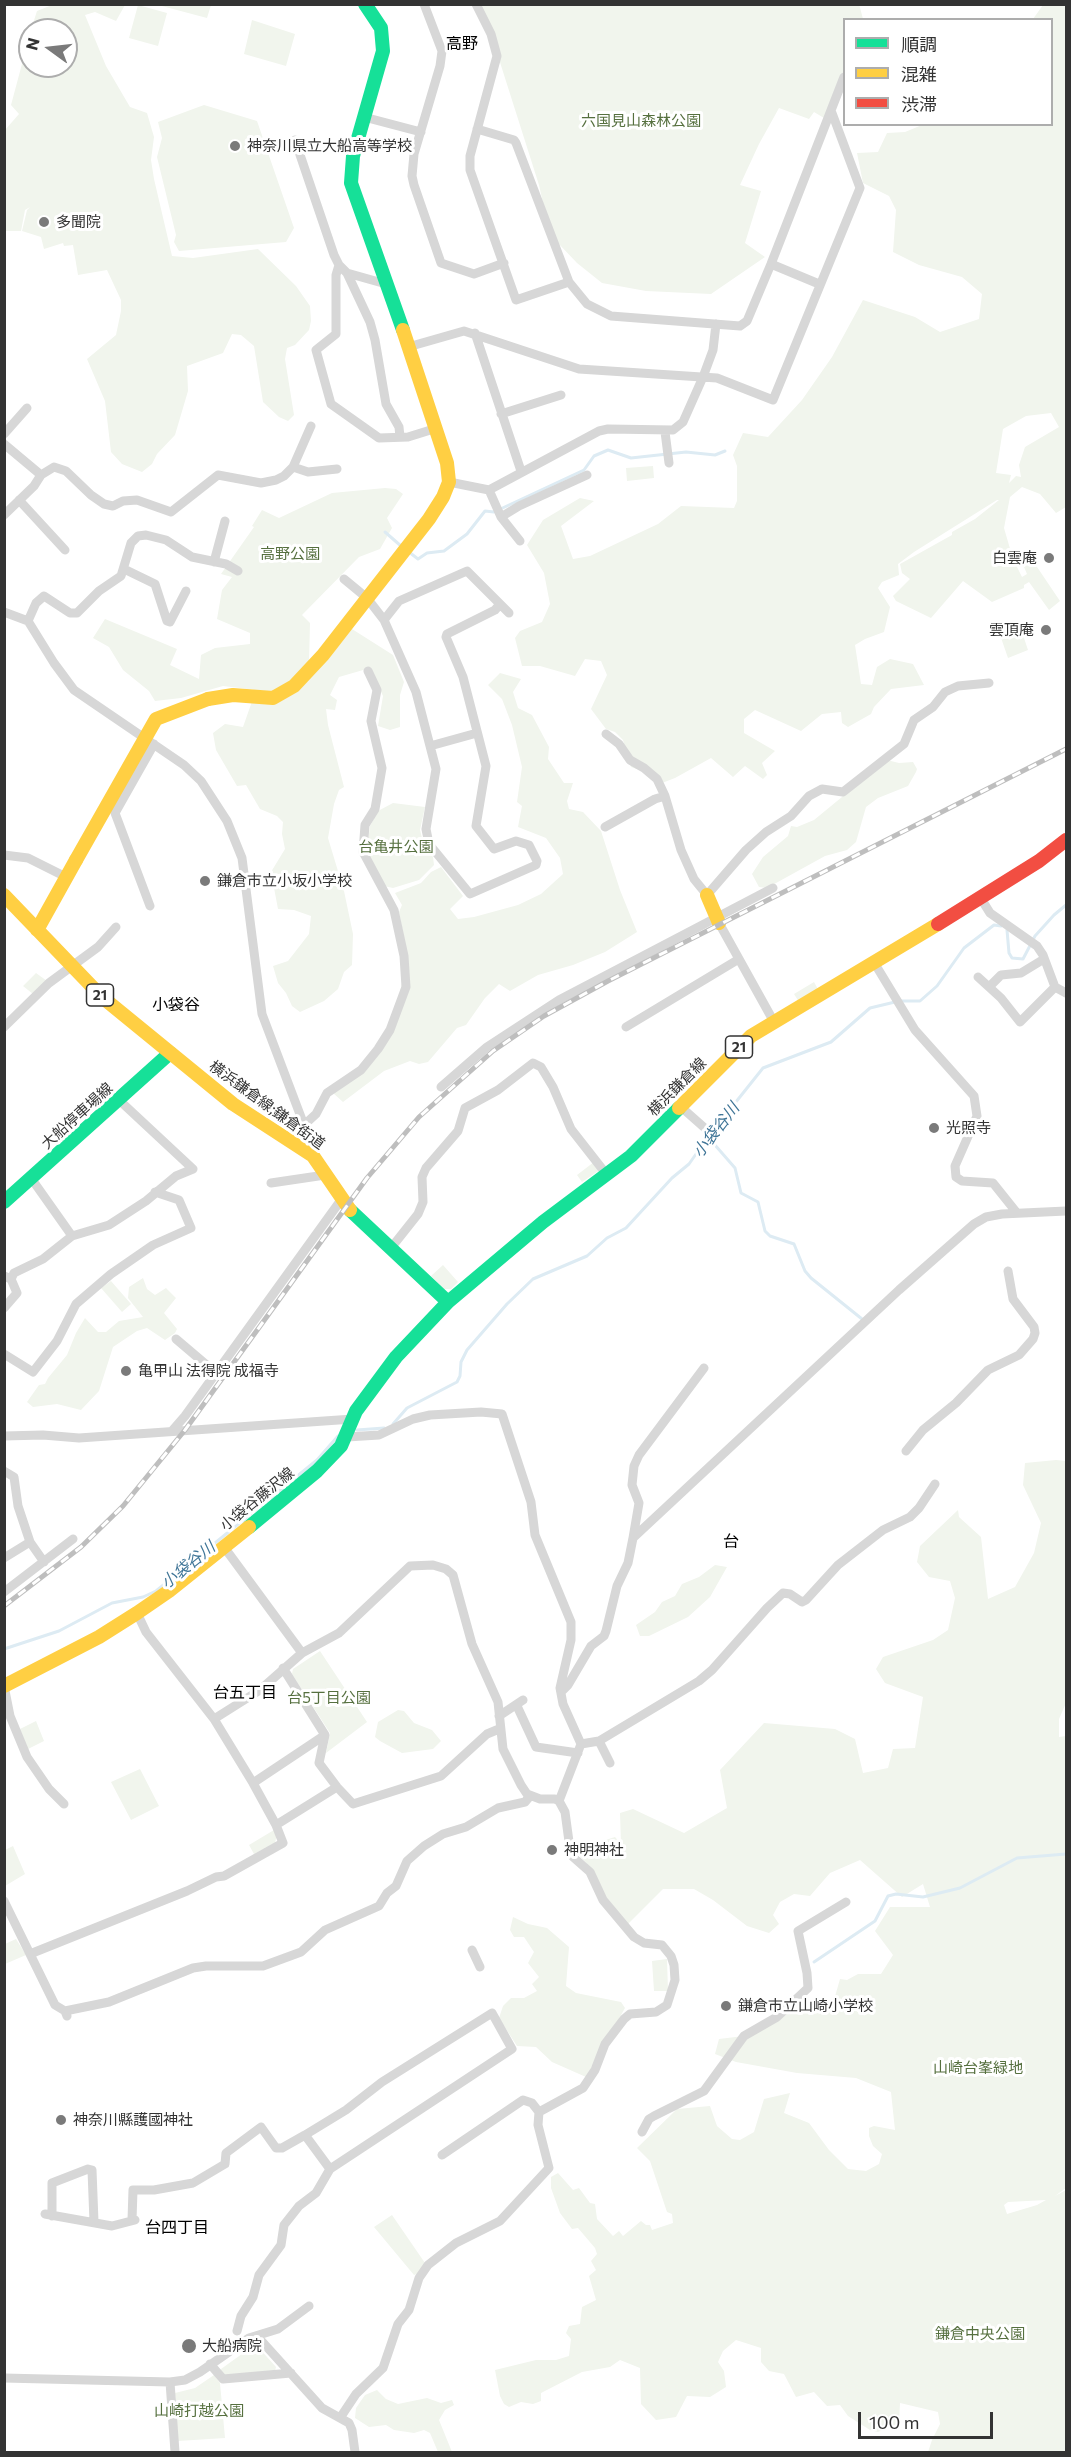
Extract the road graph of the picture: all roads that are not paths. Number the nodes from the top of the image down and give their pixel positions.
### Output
1 (365, 4) edge
2 (424, 4) edge
3 (476, 4) edge
4 (843, 80) edge
5 (832, 113) junction
6 (364, 117) junction
7 (477, 129) junction
8 (421, 132) junction
9 (295, 140) dead end
10 (504, 264) junction
11 (771, 264) junction
12 (339, 265) junction
13 (347, 273) junction
14 (569, 282) junction
15 (386, 284) junction
16 (819, 284) junction
17 (716, 324) junction
18 (475, 333) junction
19 (408, 347) junction
20 (703, 377) junction
21 (561, 395) dead end
22 (27, 408) dead end
23 (501, 414) junction
24 (311, 426) dead end
25 (437, 428) junction
26 (665, 432) junction
27 (4, 434) edge
28 (400, 437) junction
29 (4, 444) edge
30 (669, 463) dead end
31 (294, 467) junction
32 (337, 469) dead end
33 (521, 471) junction
34 (41, 475) junction
35 (587, 475) dead end
36 (448, 482) junction
37 (489, 490) junction
38 (19, 501) junction
39 (4, 514) edge
40 (501, 517) junction
41 (225, 521) dead end
42 (520, 541) dead end
43 (65, 550) dead end
44 (214, 561) junction
45 (124, 569) junction
46 (238, 571) dead end
47 (344, 579) dead end
48 (186, 591) dead end
49 (366, 598) junction
50 (500, 604) junction
51 (4, 612) edge
52 (509, 613) dead end
53 (384, 620) junction
54 (28, 621) junction
55 (368, 671) dead end
56 (989, 683) dead end
57 (477, 733) junction
58 (606, 734) dead end
59 (154, 744) junction
60 (430, 746) junction
61 (665, 796) junction
62 (605, 827) dead end
63 (1066, 840) edge
64 (4, 855) edge
65 (66, 877) junction
66 (773, 888) dead end
67 (4, 895) edge
68 (707, 896) junction
69 (980, 897) junction
70 (150, 906) dead end
71 (718, 921) junction
72 (116, 927) dead end
73 (37, 930) junction
74 (739, 959) junction
75 (1044, 959) junction
76 (875, 964) junction
77 (71, 967) junction
78 (978, 977) dead end
79 (989, 987) junction
80 (1055, 987) junction
81 (1066, 993) edge
82 (774, 1022) junction
83 (4, 1027) edge
84 (626, 1027) dead end
85 (170, 1053) junction
86 (441, 1087) dead end
87 (119, 1100) junction
88 (681, 1107) junction
89 (304, 1125) junction
90 (707, 1130) dead end
91 (313, 1156) junction
92 (325, 1175) junction
93 (607, 1175) junction
94 (31, 1178) junction
95 (271, 1183) dead end
96 (155, 1192) junction
97 (341, 1200) junction
98 (4, 1202) edge
99 (1066, 1211) edge
100 (1017, 1213) junction
101 (72, 1236) junction
102 (391, 1248) junction
103 (1008, 1271) dead end
104 (8, 1278) edge
105 (448, 1302) junction
106 (4, 1308) edge
107 (176, 1339) dead end
108 (4, 1354) edge
109 (704, 1368) dead end
110 (216, 1374) junction
111 (353, 1419) junction
112 (172, 1431) junction
113 (4, 1436) edge
114 (346, 1437) junction
115 (906, 1451) dead end
116 (4, 1471) edge
117 (935, 1484) dead end
118 (633, 1538) junction
119 (73, 1539) dead end
120 (30, 1542) junction
121 (224, 1547) junction
122 (4, 1558) edge
123 (44, 1562) junction
124 (4, 1592) edge
125 (137, 1613) junction
126 (302, 1653) junction
127 (283, 1668) junction
128 (4, 1686) edge
129 (561, 1692) junction
130 (499, 1716) junction
131 (214, 1719) junction
132 (500, 1729) junction
133 (325, 1735) junction
134 (599, 1741) junction
135 (579, 1749) junction
136 (609, 1763) dead end
137 (253, 1783) junction
138 (337, 1787) junction
139 (531, 1796) junction
140 (559, 1801) junction
141 (64, 1804) dead end
142 (276, 1825) junction
143 (4, 1901) edge
144 (846, 1902) dead end
145 (472, 1950) dead end
146 (30, 1953) junction
147 (480, 1967) dead end
148 (539, 2112) junction
149 (642, 2132) dead end
150 (305, 2135) junction
151 (442, 2155) dead end
152 (330, 2169) junction
153 (94, 2222) junction
154 (309, 2306) dead end
155 (237, 2331) dead end
156 (257, 2336) junction
157 (210, 2364) junction
158 (291, 2373) junction
159 (4, 2378) edge
160 (170, 2382) junction
161 (340, 2418) junction
162 (175, 2452) edge
163 (355, 2452) edge

1 - 6 main road
2 - 8 street
3 - 7 street
4 - 5 street
5 - 11 street
5 - 16 street
6 - 8 street
6 - 15 main road
7 - 10 street
7 - 14 street
8 - 10 street
9 - 12 street
10 - 14 street
11 - 16 street
11 - 17 street
12 - 13 street
12 - 28 street
13 - 15 street
13 - 28 street
14 - 17 street
15 - 19 main road
16 - 20 street
17 - 20 street
18 - 19 street
18 - 20 street
18 - 23 street
19 - 25 main road
20 - 26 street
21 - 23 street
22 - 27 street
23 - 33 street
24 - 31 street
25 - 28 street
25 - 36 main road
26 - 30 street
26 - 33 street
29 - 34 street
31 - 32 street
31 - 34 street
33 - 37 street
34 - 38 street
35 - 40 street
36 - 37 street
36 - 49 main road
37 - 40 street
38 - 39 street
38 - 43 street
40 - 42 street
41 - 44 street
44 - 45 street
44 - 46 street
45 - 48 street
45 - 54 street
47 - 49 street
49 - 53 street
49 - 65 main road, bridge
50 - 52 street
50 - 53 street
50 - 57 street
51 - 54 street
53 - 60 street
54 - 59 street
55 - 89 street
56 - 68 street
57 - 60 street
57 - 60 street
58 - 61 street
59 - 70 street
59 - 89 street
61 - 62 street
61 - 68 street
63 - 69 main road, 横浜鎌倉線 / 21
64 - 65 street
65 - 73 main road
66 - 71 street
67 - 73 main road, 横浜鎌倉線;鎌倉街道 / 21
68 - 71 main road
69 - 75 street
69 - 76 main road, 横浜鎌倉線 / 21
71 - 74 street
71 - 86 street
72 - 77 street
73 - 77 main road, 横浜鎌倉線;鎌倉街道 / 21
74 - 82 street
74 - 84 street
75 - 79 street
75 - 80 street
76 - 82 main road, 横浜鎌倉線 / 21
76 - 100 street
77 - 83 street
77 - 85 main road, 横浜鎌倉線;鎌倉街道 / 21
78 - 79 street
79 - 80 street
80 - 81 street
82 - 88 main road, 横浜鎌倉線 / 21
85 - 87 main road, 大船停車場線
85 - 91 main road, 横浜鎌倉線;鎌倉街道 / 21
87 - 94 main road, 大船停車場線
87 - 96 street
88 - 90 street
88 - 93 main road, 横浜鎌倉線 / 21
89 - 91 street
91 - 92 main road, 横浜鎌倉線;鎌倉街道 / 21
92 - 95 street
92 - 97 main road, 横浜鎌倉線;鎌倉街道 / 21
93 - 102 street
93 - 105 main road, 横浜鎌倉線 / 21
94 - 98 main road, 大船停車場線
94 - 101 street
96 - 101 street
96 - 108 street
97 - 102 main road, 横浜鎌倉線;鎌倉街道 / 21
97 - 110 street
99 - 100 street
100 - 118 street
101 - 104 street
102 - 105 main road, 横浜鎌倉線;鎌倉街道 / 21
103 - 115 street
104 - 106 street
105 - 111 main road, 小袋谷藤沢線
107 - 110 street
109 - 118 street
110 - 112 street
111 - 112 street
111 - 114 main road, 小袋谷藤沢線
112 - 113 street
114 - 121 main road, 小袋谷藤沢線
114 - 129 street
116 - 120 street
117 - 134 street
118 - 129 street
119 - 123 street
120 - 122 street
120 - 123 street
121 - 125 main road, 小袋谷藤沢線
121 - 126 street
123 - 124 street
125 - 128 main road, 小袋谷藤沢線
125 - 131 street
126 - 127 street
126 - 130 street
127 - 131 street
127 - 133 street
128 - 141 street
129 - 135 street
130 - 132 street
130 - 135 street
131 - 137 street
132 - 138 street
132 - 139 street
133 - 137 street
133 - 138 street
134 - 135 street
134 - 136 street
135 - 140 street
137 - 142 street
138 - 142 street
139 - 140 street
139 - 146 street
140 - 148 street
142 - 146 street
143 - 146 street
144 - 149 street
145 - 147 street
148 - 151 street
148 - 161 street
150 - 152 street
150 - 152 street
150 - 153 street
152 - 155 street
153 - 153 street
154 - 156 street
156 - 157 street
156 - 158 street
157 - 158 street
157 - 160 street
158 - 161 street
159 - 160 street
160 - 162 street
161 - 163 street

